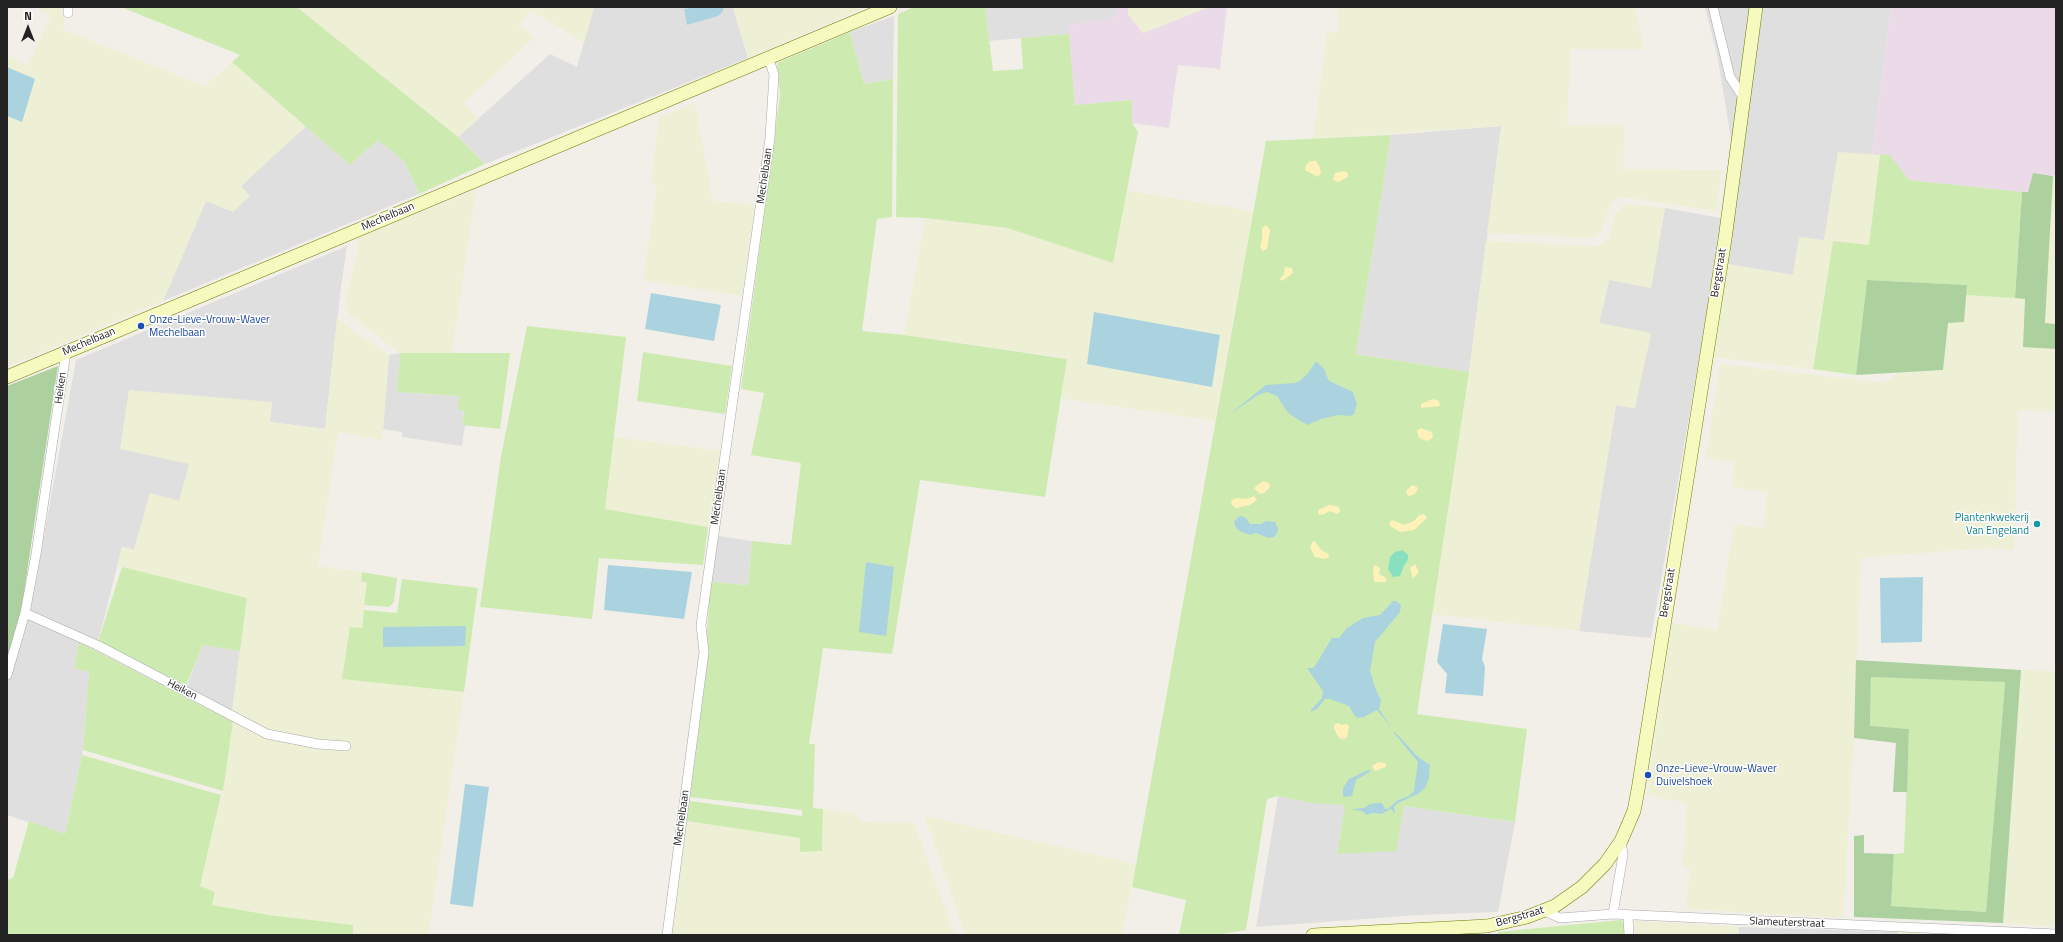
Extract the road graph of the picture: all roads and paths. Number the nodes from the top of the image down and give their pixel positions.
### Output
1 (890, 7) edge
2 (1713, 7) edge
3 (1756, 7) edge
4 (769, 59) junction
5 (1743, 97) junction
6 (66, 352) junction
7 (7, 377) edge
8 (25, 612) junction
9 (7, 675) edge
10 (346, 746) dead end
11 (1621, 841) junction
12 (1544, 911) junction
13 (1613, 914) junction
14 (1628, 916) junction
15 (2056, 934) edge
16 (667, 935) edge
17 (1313, 935) edge
18 (1628, 935) edge

1 - 4 street, Mechelbaan
2 - 5 street
3 - 5 street, Bergstraat
4 - 6 street, Mechelbaan
4 - 16 street, Mechelbaan
5 - 11 street, Bergstraat
6 - 7 street, Mechelbaan
6 - 8 street, Heiken
8 - 9 street, Heiken
8 - 10 street, Heiken
11 - 12 street, Bergstraat
11 - 13 street
12 - 13 street, Slameuterstraat
12 - 17 street, Bergstraat
13 - 14 street, Slameuterstraat
14 - 15 street, Slameuterstraat
14 - 18 street

